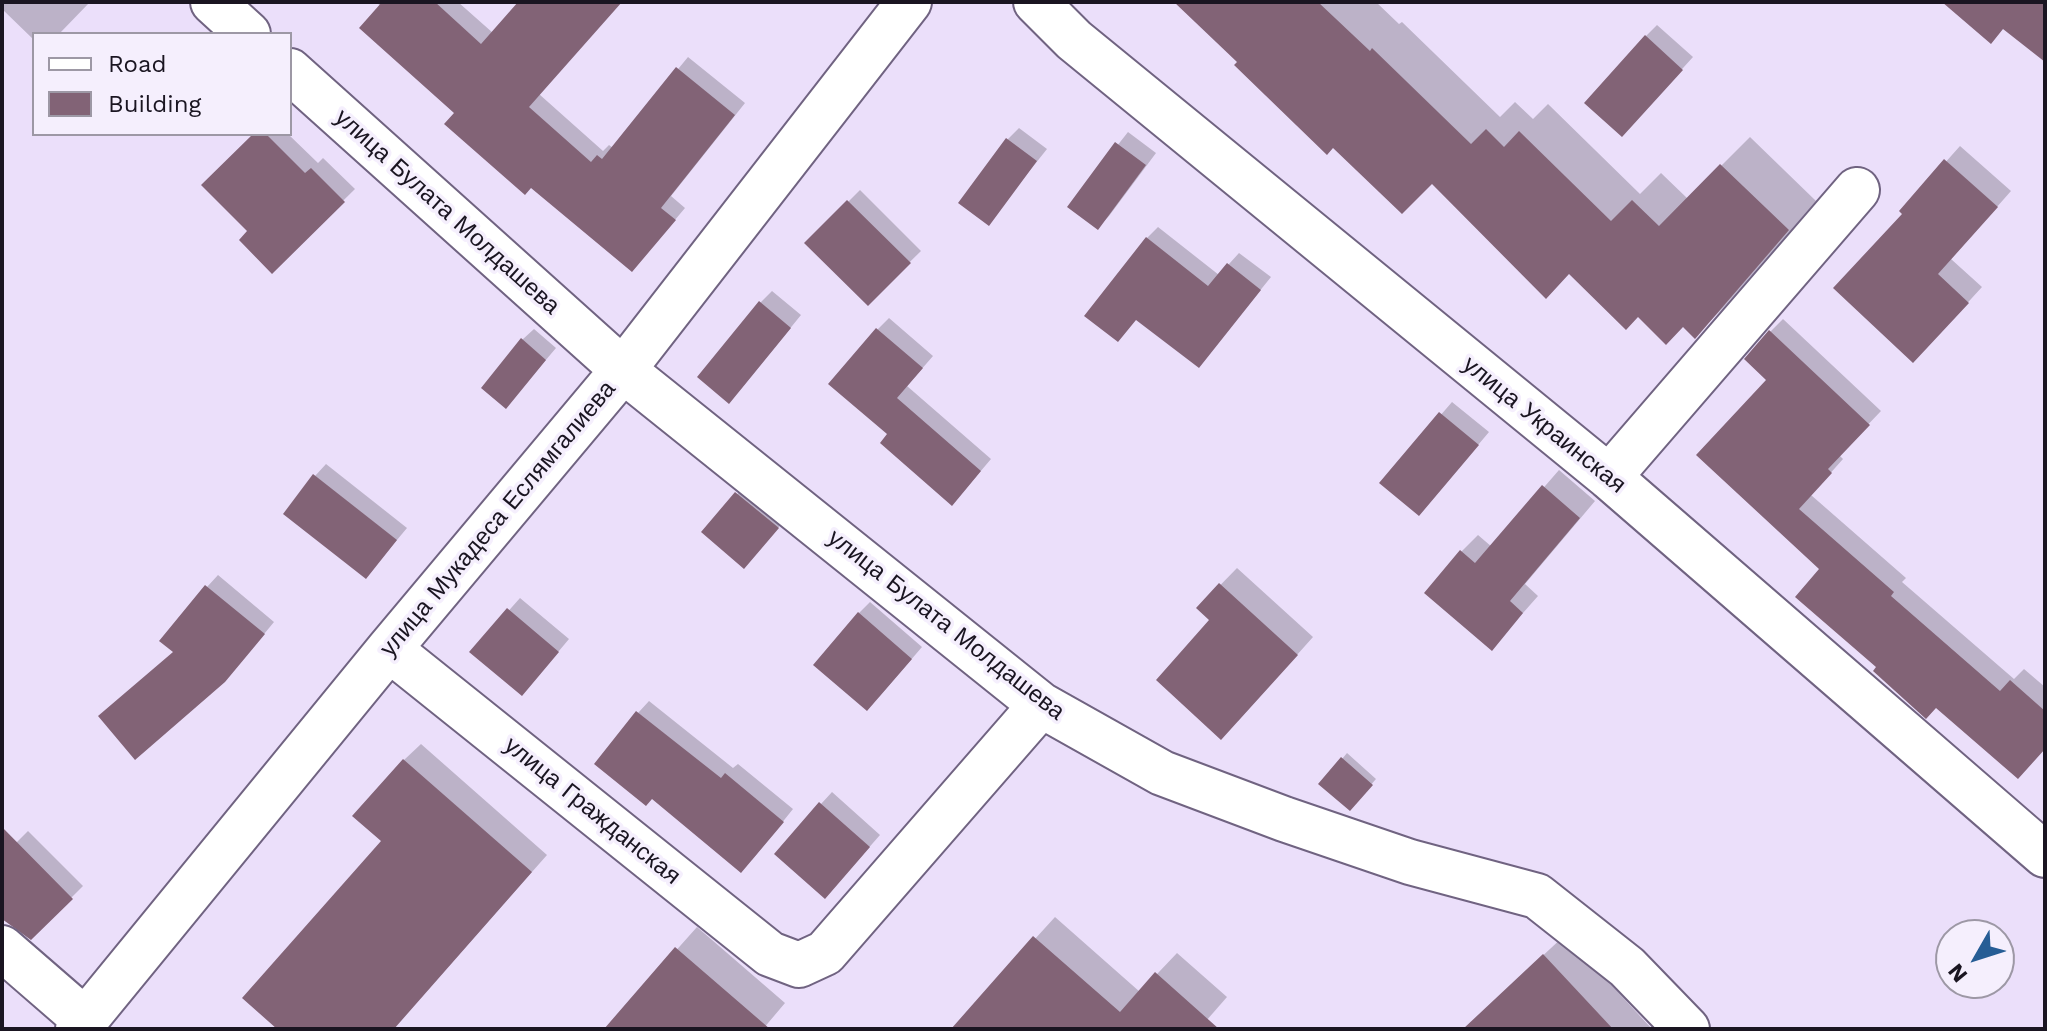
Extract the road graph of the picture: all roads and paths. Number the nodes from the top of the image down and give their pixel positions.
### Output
1 (213, 2) edge
2 (909, 2) edge
3 (1036, 2) edge
4 (246, 32) edge
5 (292, 73) edge
6 (1857, 190) dead end
7 (623, 370) junction
8 (1609, 477) junction
9 (389, 649) junction
10 (1041, 705) junction
11 (2045, 855) edge
12 (2, 948) edge
13 (82, 1024) edge
14 (1687, 1029) edge

1 - 4 street
2 - 7 street, улица Мукадеса Еслямгалиева
3 - 8 street, улица Украинская
5 - 7 street, улица Булата Молдашева
6 - 8 street
7 - 9 street, улица Мукадеса Еслямгалиева
7 - 10 street, улица Булата Молдашева
8 - 11 street, улица Украинская
9 - 10 street, улица Гражданская
9 - 13 street, улица Мукадеса Еслямгалиева
10 - 14 street, улица Булата Молдашева
12 - 13 street

